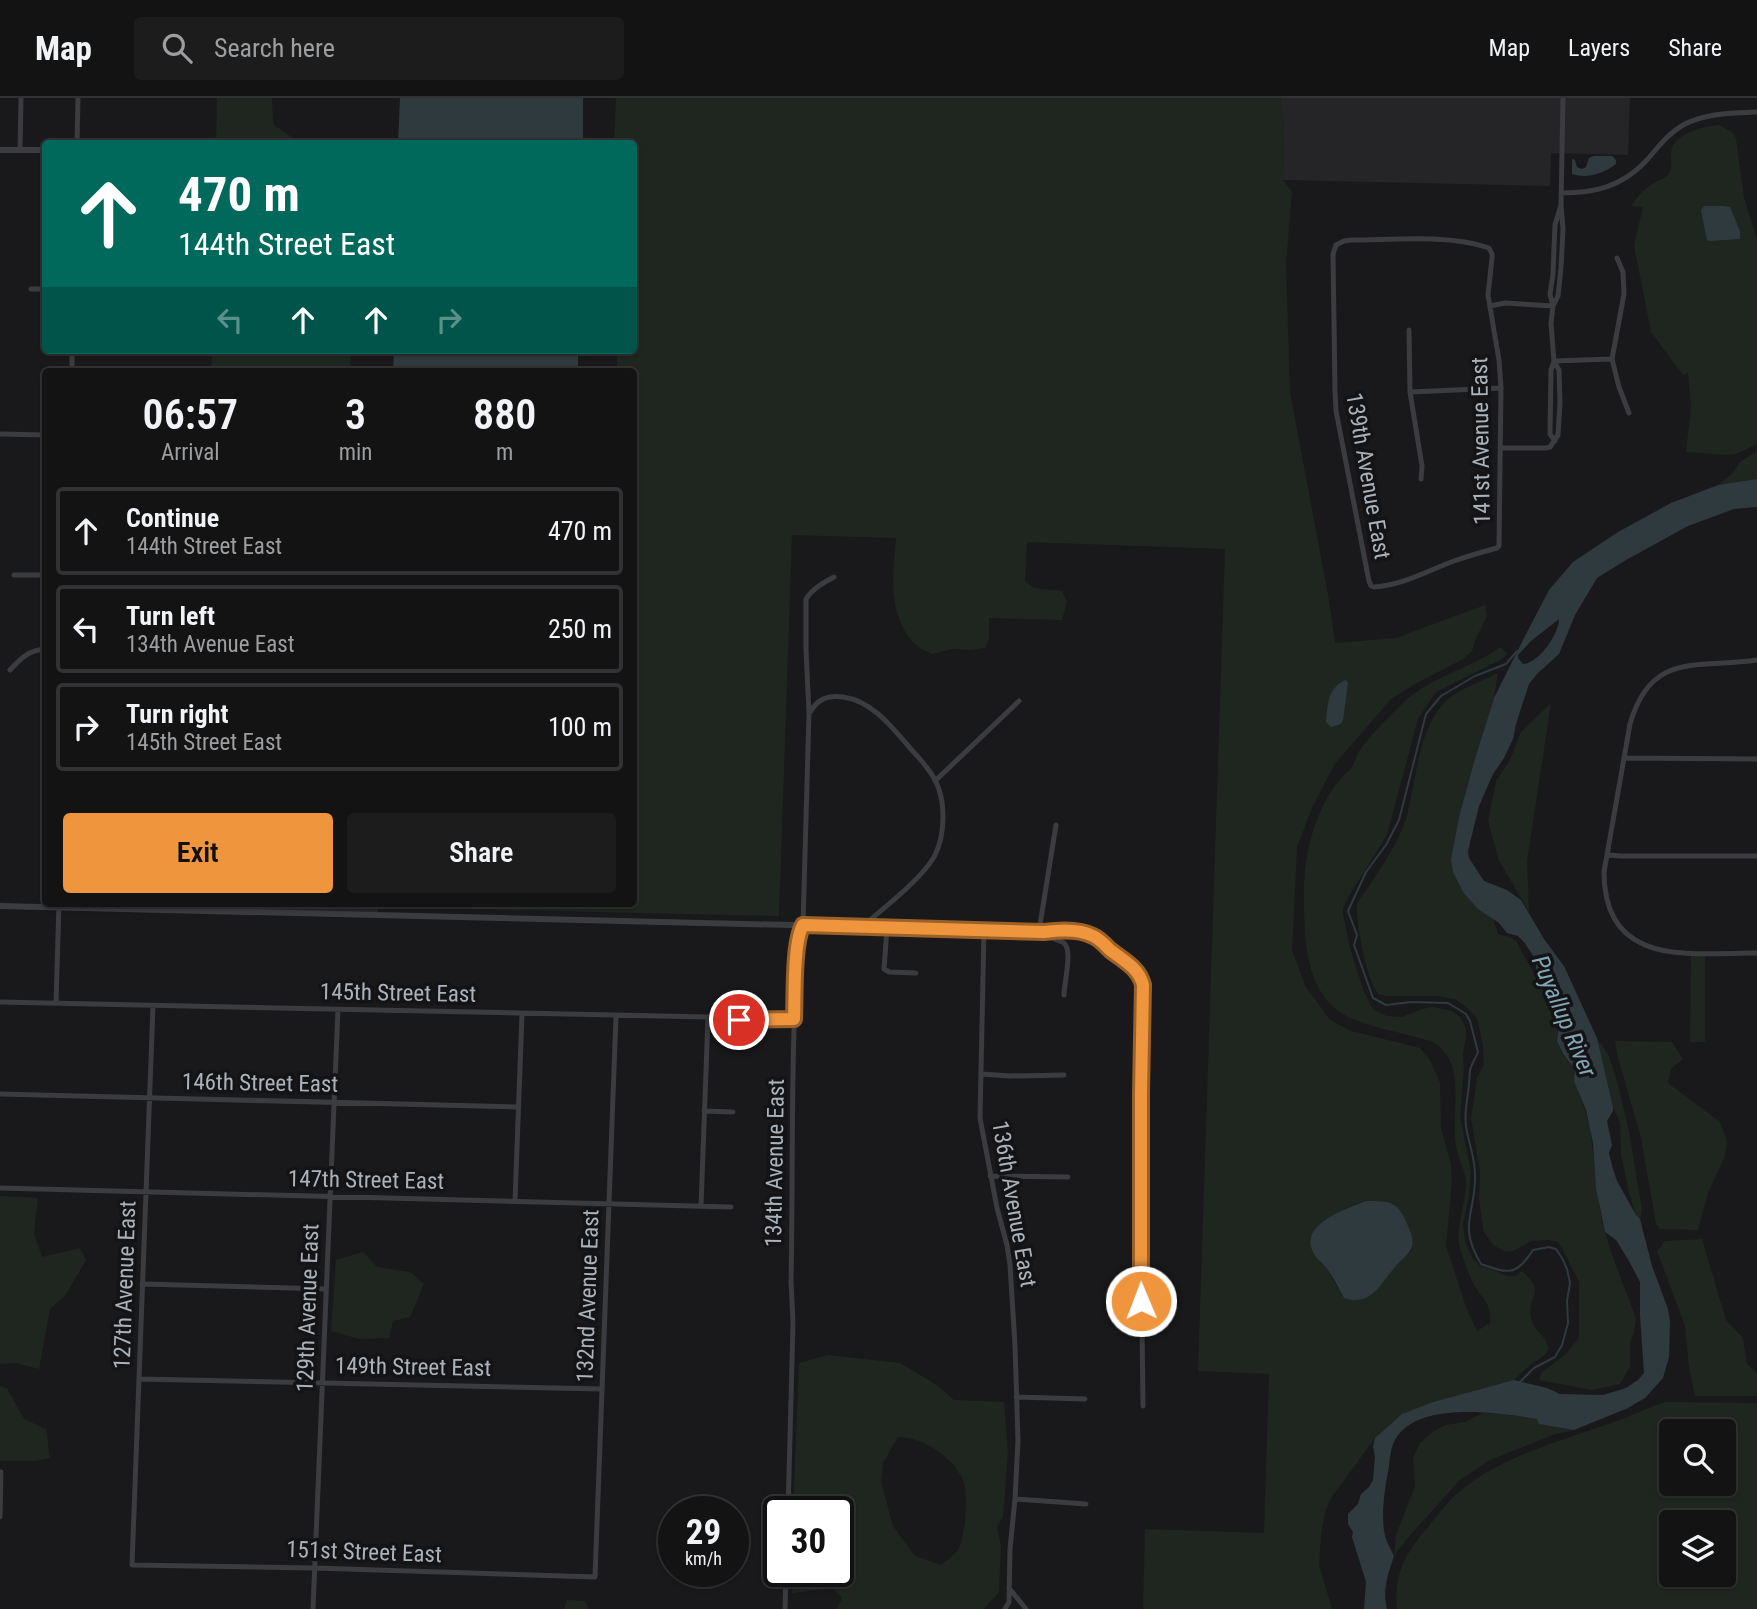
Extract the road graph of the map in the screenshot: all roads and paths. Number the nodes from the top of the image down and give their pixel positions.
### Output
1 (21, 98) edge
2 (78, 98) edge
3 (1563, 98) edge
4 (1757, 112) edge
5 (77, 140) edge
6 (0, 150) edge
7 (20, 150) junction
8 (42, 150) edge
9 (1562, 193) junction
10 (1491, 250) joint
11 (1617, 258) dead end
12 (31, 289) dead end
13 (42, 289) edge
14 (1490, 306) junction
15 (1553, 306) junction
16 (1409, 330) dead end
17 (1612, 359) junction
18 (1554, 361) junction
19 (1501, 388) junction
20 (1410, 392) junction
21 (1629, 413) dead end
22 (0, 434) edge
23 (42, 435) edge
24 (1500, 448) junction
25 (1421, 479) dead end
26 (1497, 548) joint
27 (14, 575) dead end
28 (42, 575) edge
29 (834, 577) dead end
30 (42, 649) edge
31 (1757, 660) edge
32 (10, 670) dead end
33 (1019, 701) dead end
34 (809, 713) junction
35 (1624, 758) junction
36 (1757, 759) edge
37 (935, 781) junction
38 (1056, 825) dead end
39 (1608, 855) junction
40 (1757, 856) edge
41 (42, 905) edge
42 (0, 906) edge
43 (59, 907) edge
44 (186, 907) edge
45 (803, 925) junction
46 (864, 928) junction
47 (887, 928) junction
48 (984, 930) junction
49 (1042, 932) junction
50 (1757, 953) edge
51 (916, 973) dead end
52 (1064, 995) dead end
53 (0, 1002) edge
54 (57, 1003) junction
55 (153, 1006) junction
56 (338, 1009) junction
57 (522, 1014) junction
58 (616, 1016) junction
59 (708, 1017) junction
60 (794, 1019) junction
61 (981, 1074) junction
62 (1064, 1075) dead end
63 (0, 1094) edge
64 (149, 1098) junction
65 (334, 1103) junction
66 (518, 1107) junction
67 (704, 1111) junction
68 (733, 1112) dead end
69 (990, 1177) junction
70 (1068, 1177) dead end
71 (0, 1188) edge
72 (146, 1192) junction
73 (330, 1197) junction
74 (515, 1201) junction
75 (609, 1204) junction
76 (701, 1206) junction
77 (731, 1207) dead end
78 (142, 1284) junction
79 (327, 1289) junction
80 (139, 1379) junction
81 (322, 1382) junction
82 (602, 1389) junction
83 (1016, 1397) junction
84 (1085, 1399) dead end
85 (1143, 1406) dead end
86 (1, 1472) edge
87 (788, 1496) edge
88 (1016, 1499) junction
89 (1086, 1504) dead end
90 (0, 1517) edge
91 (132, 1565) joint
92 (314, 1568) junction
93 (595, 1577) joint
94 (786, 1587) edge
95 (1009, 1588) junction
96 (313, 1609) edge
97 (785, 1609) edge
98 (1005, 1609) edge
99 (1026, 1609) edge

1 - 7 street
2 - 5 street
3 - 9 street
4 - 9 street
6 - 7 street
7 - 8 street
9 - 15 street
10 - 14 street, 141st Avenue East
10 - 26 street, 139th Avenue East
11 - 17 street
12 - 13 street
14 - 15 street
14 - 19 street, 141st Avenue East
15 - 18 street
16 - 20 street
17 - 18 street
17 - 21 street
18 - 24 street
19 - 20 street
19 - 24 street, 141st Avenue East
20 - 25 street
22 - 23 street
24 - 26 street, 141st Avenue East
27 - 28 street
29 - 34 street, 134th Avenue East
30 - 32 street
31 - 35 street
33 - 37 street
34 - 37 street
34 - 45 street, 134th Avenue East
35 - 36 street
35 - 39 street
37 - 46 street
38 - 49 street
39 - 40 street
39 - 50 street
41 - 42 street
43 - 54 street
44 - 45 street
45 - 46 street
45 - 60 street, 134th Avenue East
46 - 47 street
47 - 48 street
47 - 51 street
48 - 49 street
48 - 61 street, 136th Avenue East
49 - 52 street
49 - 85 street
53 - 54 street, 145th Street East
54 - 55 street, 145th Street East
55 - 56 street, 145th Street East
55 - 64 street, 127th Avenue East
56 - 57 street, 145th Street East
56 - 65 street, 129th Avenue East
57 - 58 street, 145th Street East
57 - 66 street
58 - 59 street, 145th Street East
58 - 75 street, 132nd Avenue East
59 - 60 street, 145th Street East
59 - 67 street
60 - 87 street, 134th Avenue East
61 - 62 street
61 - 69 street, 136th Avenue East
63 - 64 street, 146th Street East
64 - 65 street, 146th Street East
64 - 72 street, 127th Avenue East
65 - 66 street, 146th Street East
65 - 73 street, 129th Avenue East
66 - 74 street
67 - 68 street
67 - 76 street
69 - 70 street
69 - 83 street, 136th Avenue East
71 - 72 street, 147th Street East
72 - 73 street, 147th Street East
72 - 78 street, 127th Avenue East
73 - 74 street, 147th Street East
73 - 79 street, 129th Avenue East
74 - 75 street, 147th Street East
75 - 76 street, 147th Street East
75 - 82 street, 132nd Avenue East
76 - 77 street, 147th Street East
78 - 79 street
78 - 80 street, 127th Avenue East
79 - 81 street, 129th Avenue East
80 - 81 street, 149th Street East
80 - 91 street, 127th Avenue East
81 - 82 street, 149th Street East
81 - 92 street, 129th Avenue East
82 - 93 street, 132nd Avenue East
83 - 84 street
83 - 88 street, 136th Avenue East
86 - 90 street
88 - 89 street
88 - 95 street, 136th Avenue East
91 - 92 street, 151st Street East
92 - 93 street, 151st Street East
92 - 96 street, 129th Avenue East
94 - 97 street
95 - 98 street, 136th Avenue East
95 - 99 street

